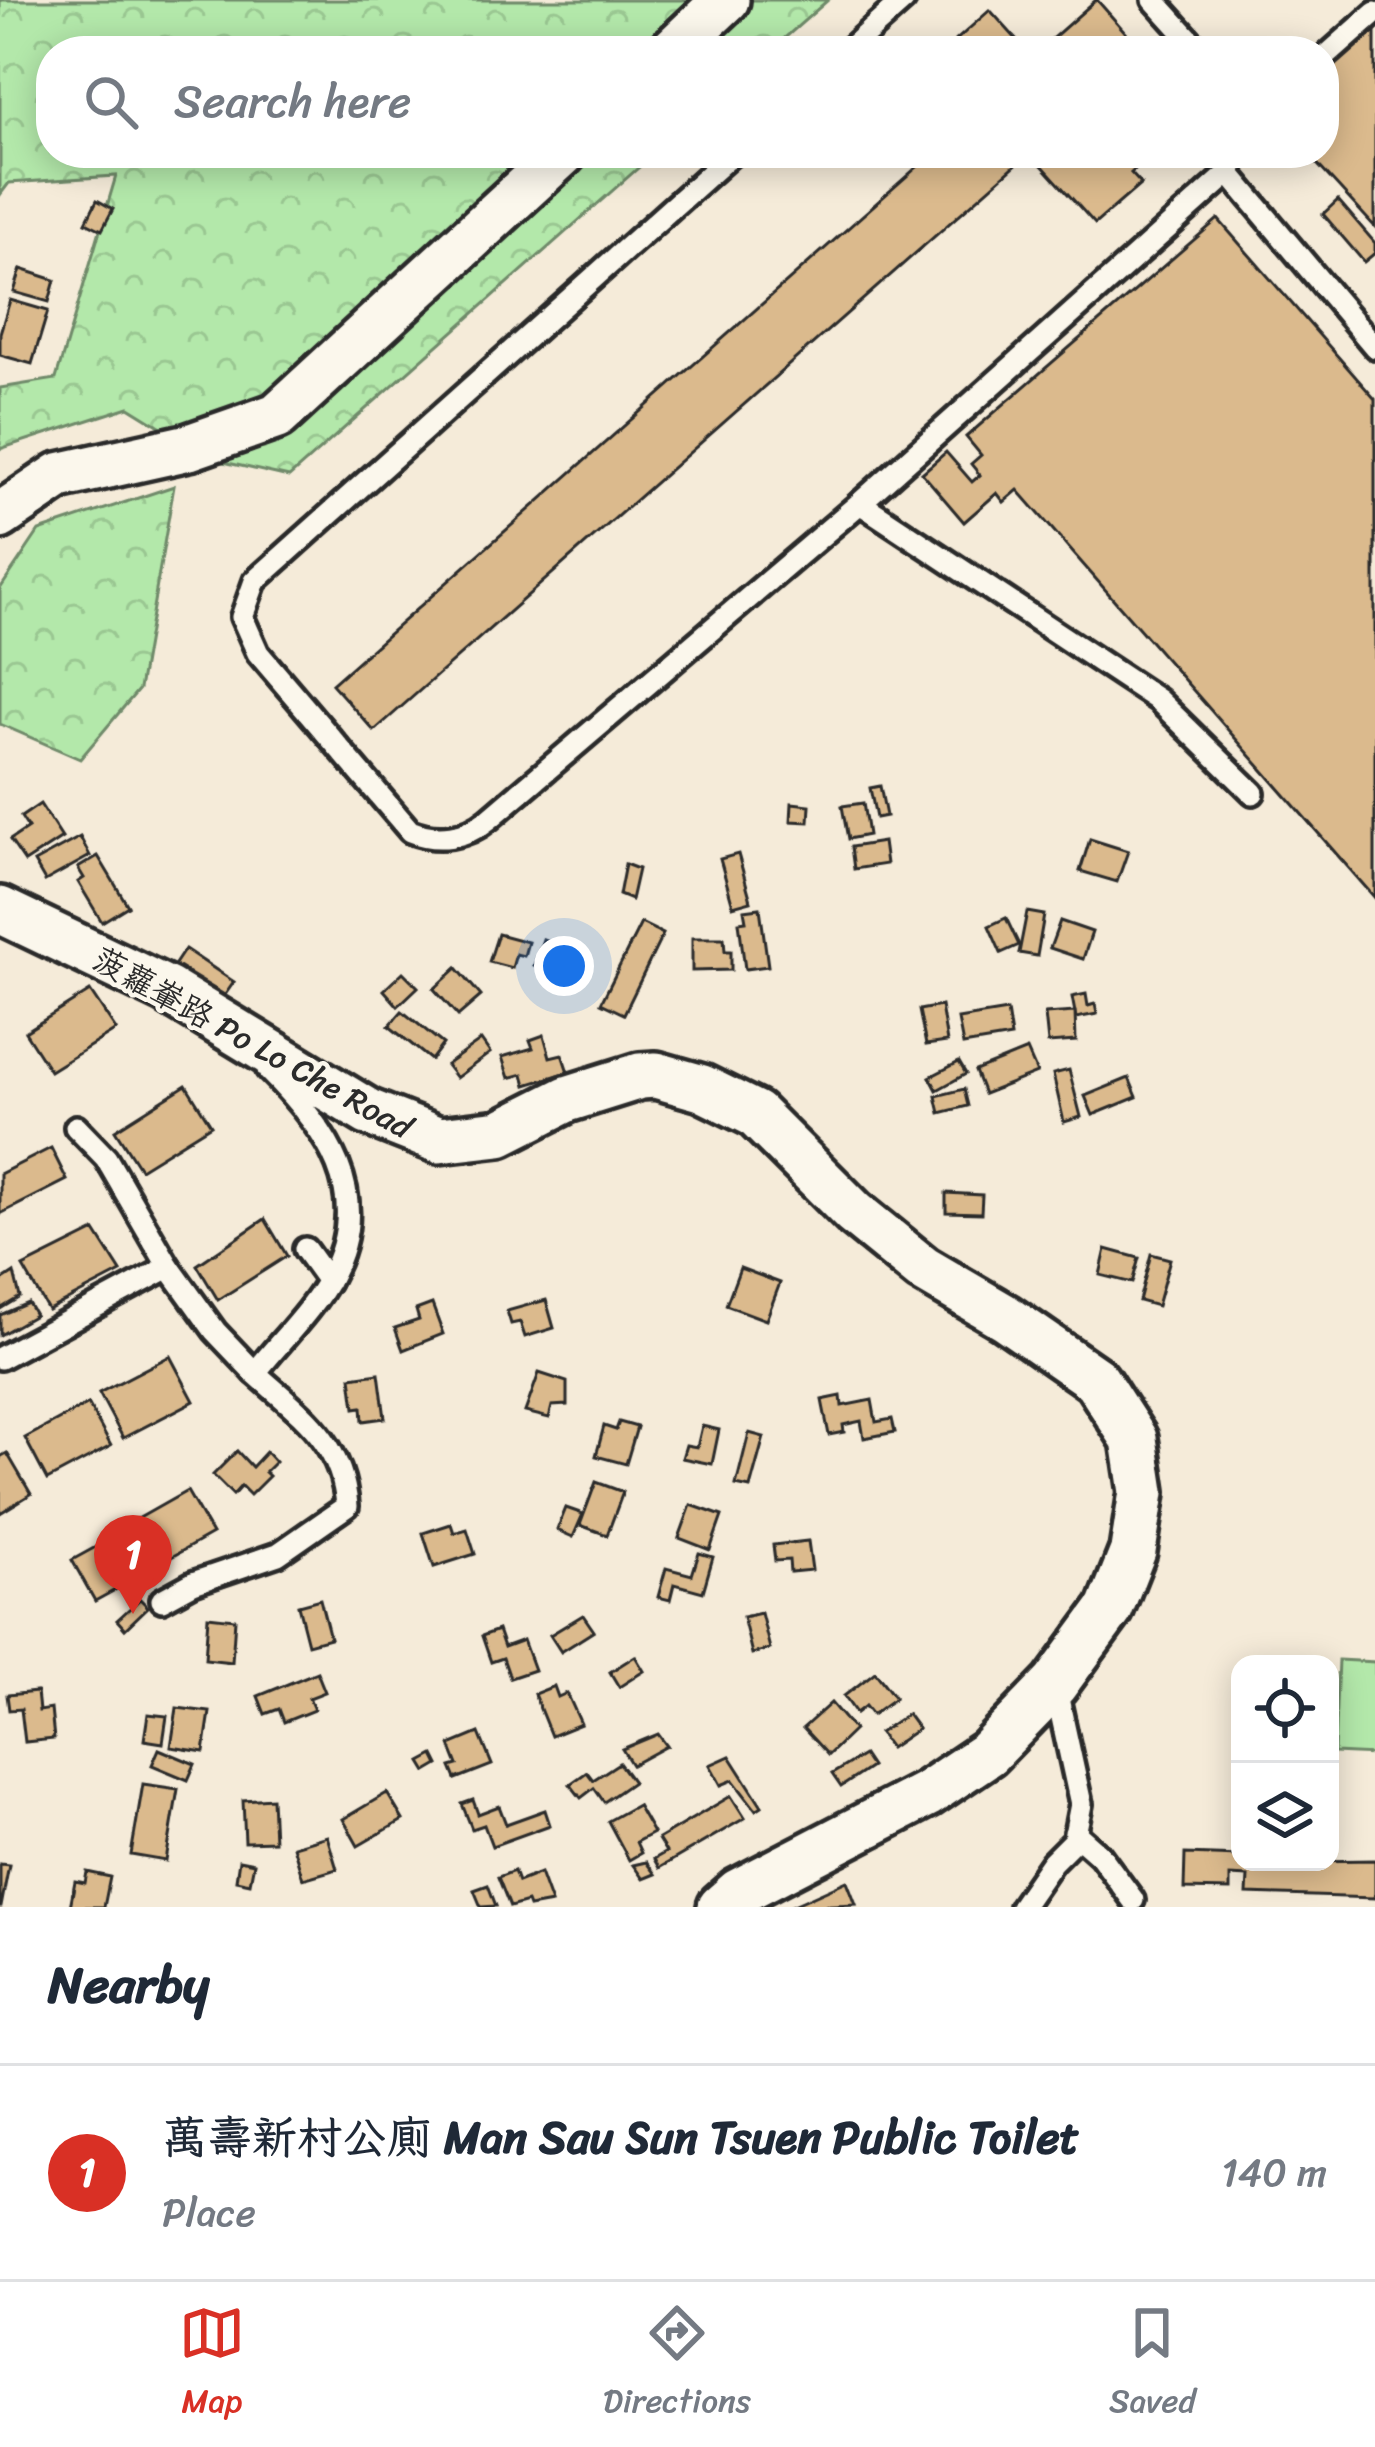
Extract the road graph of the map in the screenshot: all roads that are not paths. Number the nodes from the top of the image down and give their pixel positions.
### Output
1 (727, 0) edge
2 (904, 0) edge
3 (1154, 0) edge
4 (1375, 14) edge
5 (688, 36) edge
6 (864, 36) edge
7 (1186, 36) edge
8 (1339, 45) edge
9 (547, 168) edge
10 (716, 168) edge
11 (1228, 168) edge
12 (1238, 168) edge
13 (1375, 347) edge
14 (860, 502) junction
15 (0, 516) edge
16 (1253, 793) dead end
17 (0, 910) edge
18 (221, 1023) junction
19 (76, 1127) dead end
20 (305, 1249) dead end
21 (169, 1267) junction
22 (328, 1281) junction
23 (0, 1358) edge
24 (255, 1373) junction
25 (162, 1600) dead end
26 (1055, 1684) junction
27 (1075, 1833) junction
28 (1133, 1900) dead end
29 (721, 1907) edge
30 (1021, 1907) edge

1 - 5 street
2 - 6 lane
3 - 7 lane
4 - 8 lane
9 - 15 street
10 - 14 lane
11 - 14 lane
12 - 13 lane
14 - 16 lane
17 - 18 street, 菠蘿輋路 Po Lo Che Road
18 - 22 lane
18 - 26 street, 菠蘿輋路 Po Lo Che Road
19 - 21 lane
20 - 22 lane
21 - 23 lane
21 - 24 lane
22 - 24 lane
24 - 25 lane
26 - 27 lane
26 - 29 street, 菠蘿輋路 Po Lo Che Road
27 - 28 lane
27 - 30 lane

